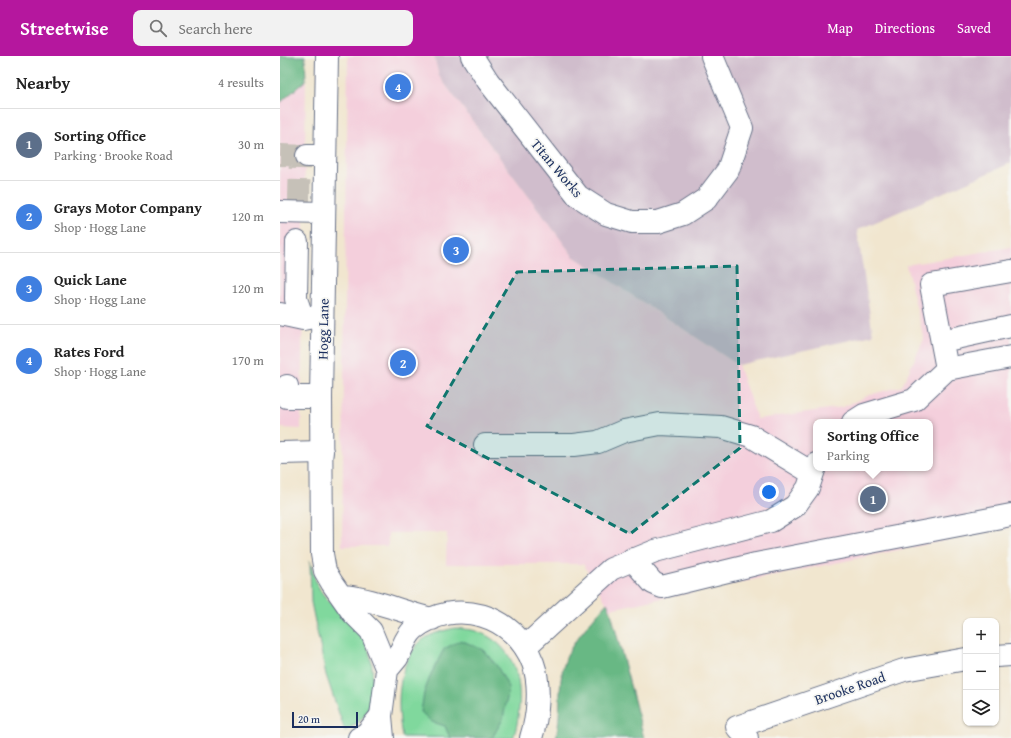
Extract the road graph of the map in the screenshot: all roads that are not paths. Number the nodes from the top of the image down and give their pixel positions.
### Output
1 (327, 56) edge
2 (472, 56) edge
3 (712, 56) edge
4 (289, 208) edge
5 (324, 213) junction
6 (293, 259) dead end
7 (1011, 271) edge
8 (280, 314) edge
9 (313, 318) junction
10 (1011, 326) edge
11 (942, 341) junction
12 (1011, 357) edge
13 (947, 370) junction
14 (287, 386) dead end
15 (321, 397) junction
16 (858, 418) edge
17 (485, 445) dead end
18 (322, 452) junction
19 (280, 453) edge
20 (813, 467) edge
21 (813, 471) edge
22 (1011, 515) edge
23 (632, 559) junction
24 (343, 596) junction
25 (432, 619) junction
26 (525, 647) junction
27 (1011, 655) edge
28 (999, 656) edge
29 (963, 660) edge
30 (387, 670) junction
31 (381, 716) junction
32 (742, 733) edge
33 (359, 738) edge
34 (383, 738) edge
35 (531, 738) edge

1 - 5 main road, Hogg Lane
2 - 3 main road, Titan Works
4 - 5 main road
5 - 9 main road, Hogg Lane
6 - 9 main road
7 - 11 main road
8 - 9 main road
9 - 15 main road, Hogg Lane
10 - 11 main road
11 - 13 main road
12 - 13 main road
13 - 16 main road
14 - 15 main road
15 - 18 main road, Hogg Lane
17 - 20 main road
18 - 19 main road
18 - 24 main road, Hogg Lane
21 - 23 main road
22 - 23 main road
23 - 26 main road
24 - 25 main road
24 - 30 main road, Hogg Lane
25 - 26 main road, Hogg Lane
25 - 30 main road, Hogg Lane
26 - 35 main road, Hogg Lane
27 - 28 main road
29 - 32 main road, Brooke Road
30 - 31 main road, Hogg Lane
31 - 33 main road
31 - 34 main road, Hogg Lane

